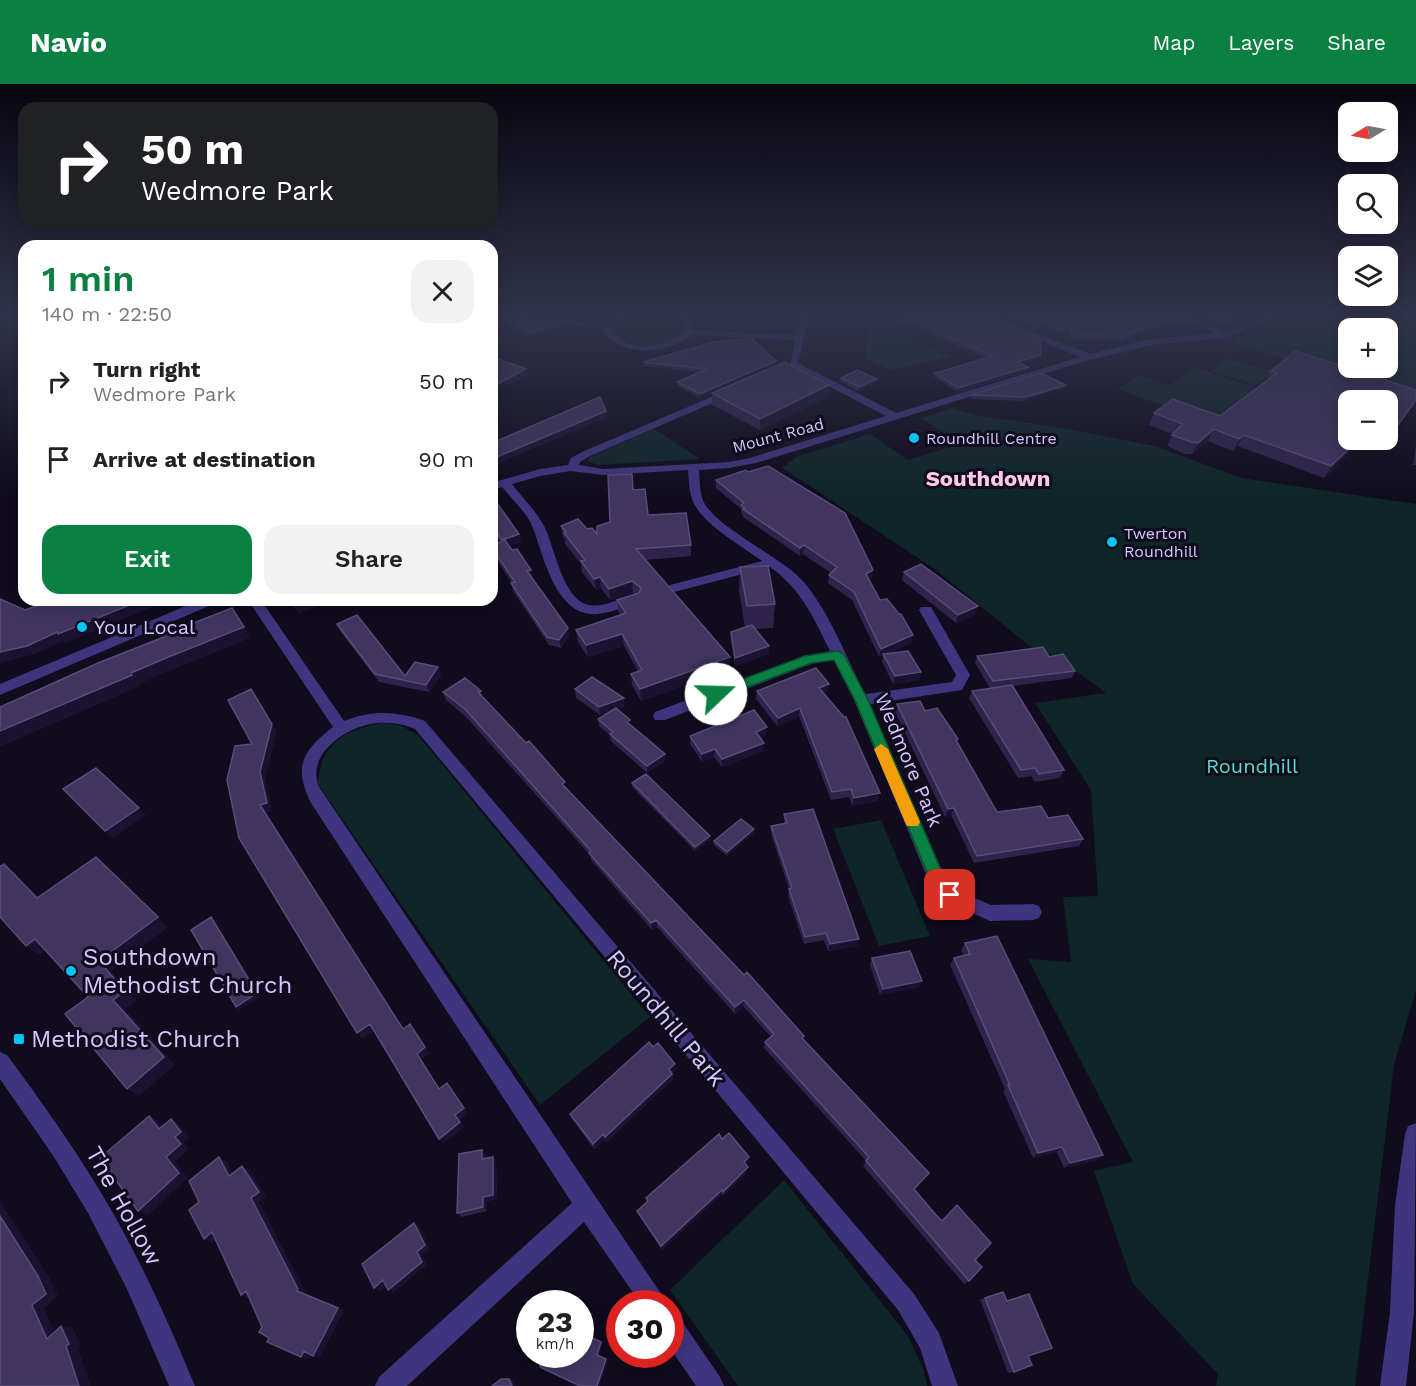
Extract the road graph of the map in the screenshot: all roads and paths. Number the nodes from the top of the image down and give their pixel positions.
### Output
1 (818, 377) edge
2 (1026, 377) edge
3 (739, 388) edge
4 (897, 418) junction
5 (693, 467) junction
6 (573, 468) junction
7 (505, 483) junction
8 (498, 485) edge
9 (774, 562) junction
10 (674, 588) dead end
11 (634, 599) edge
12 (197, 606) edge
13 (258, 606) edge
14 (926, 610) dead end
15 (838, 655) junction
16 (0, 690) edge
17 (861, 700) junction
18 (660, 716) dead end
19 (341, 728) junction
20 (1033, 912) dead end
21 (0, 1062) edge
22 (1416, 1134) edge
23 (586, 1204) junction
24 (646, 1290) edge
25 (684, 1346) edge
26 (182, 1386) edge
27 (388, 1386) edge
28 (711, 1386) edge
29 (945, 1386) edge
30 (1393, 1386) edge

1 - 4 street
2 - 4 street, Mount Road
3 - 6 street
4 - 5 street, Mount Road
5 - 6 street, Mount Road
5 - 9 street, Wedmore Park
6 - 7 street, Mount Road
7 - 8 street, Mount Road
7 - 11 street
9 - 10 street
9 - 15 street, Wedmore Park
12 - 16 street
13 - 19 street
14 - 17 street
15 - 17 street, Wedmore Park
15 - 18 street
17 - 20 street, Wedmore Park
19 - 23 street, Roundhill Park
19 - 29 street, Roundhill Park
21 - 26 street, The Hollow
22 - 30 street
23 - 24 street, Roundhill Park
23 - 27 street
25 - 28 street

